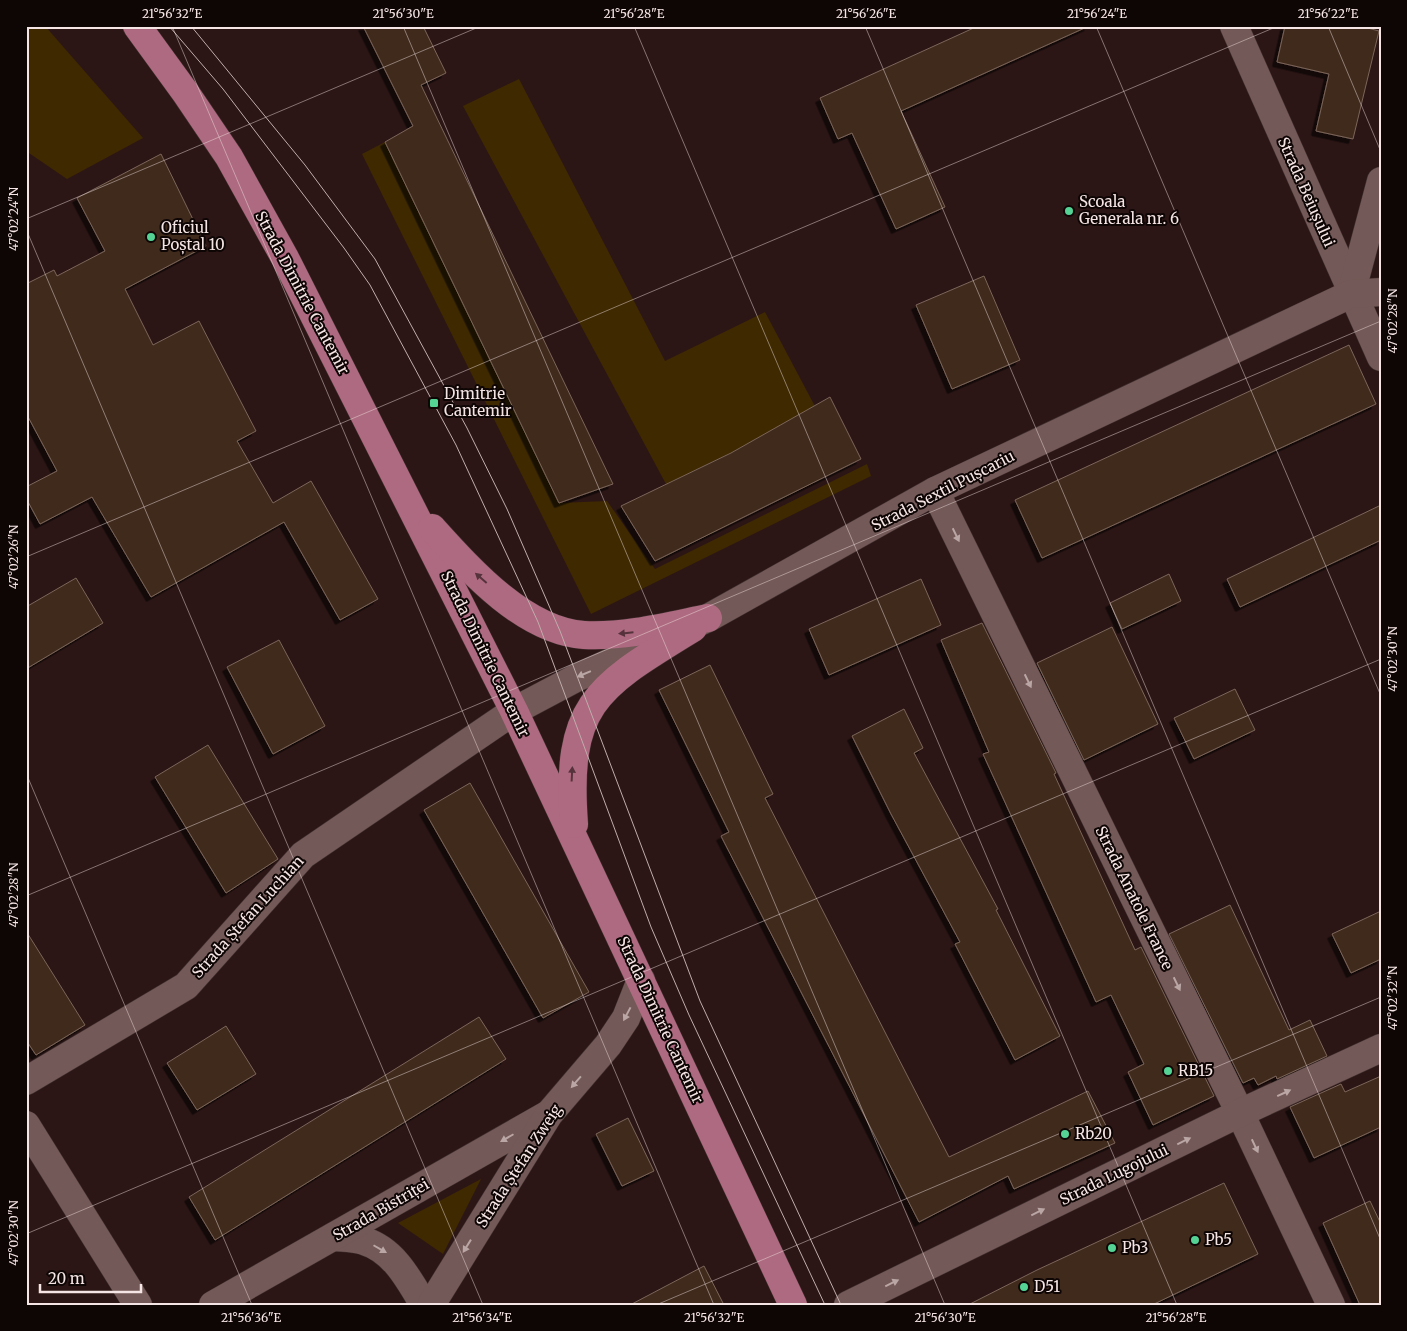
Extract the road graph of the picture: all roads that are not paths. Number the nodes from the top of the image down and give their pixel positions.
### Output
1 (137, 26) edge
2 (1234, 26) edge
3 (1381, 181) edge
4 (1381, 292) edge
5 (1351, 294) junction
6 (1381, 357) edge
7 (936, 491) junction
8 (408, 501) junction
9 (708, 618) junction
10 (514, 711) junction
11 (575, 841) junction
12 (641, 980) junction
13 (1381, 1048) edge
14 (26, 1081) edge
15 (549, 1114) junction
16 (1240, 1114) junction
17 (26, 1126) edge
18 (333, 1237) junction
19 (138, 1305) edge
20 (213, 1305) edge
21 (424, 1305) edge
22 (431, 1305) edge
23 (793, 1305) edge
24 (848, 1305) edge
25 (1331, 1305) edge

1 - 8 main road, Strada Dimitrie Cantemir
2 - 5 street, Strada Beiușului
3 - 5 street
4 - 5 street, Strada Sextil Pușcariu
5 - 6 street, Strada Beiușului
5 - 7 street, Strada Sextil Pușcariu
7 - 9 street, Strada Sextil Pușcariu
7 -> 16 street, Strada Anatole France
9 -> 8 main road
8 - 10 main road, Strada Dimitrie Cantemir
9 -> 10 street, Strada Sextil Pușcariu
11 -> 9 main road
10 - 11 main road, Strada Dimitrie Cantemir
10 - 14 street, Strada Ștefan Luchian
11 - 12 main road, Strada Dimitrie Cantemir
12 -> 15 street, Strada Ștefan Zweig
12 - 23 main road, Strada Dimitrie Cantemir
16 -> 13 street, Strada Lugojului
15 -> 18 street, Strada Bistriței
15 -> 22 street, Strada Ștefan Zweig
24 -> 16 street, Strada Lugojului
16 -> 25 street, Strada Anatole France
17 - 19 street
18 - 20 street, Strada Bistriței
18 -> 21 street

